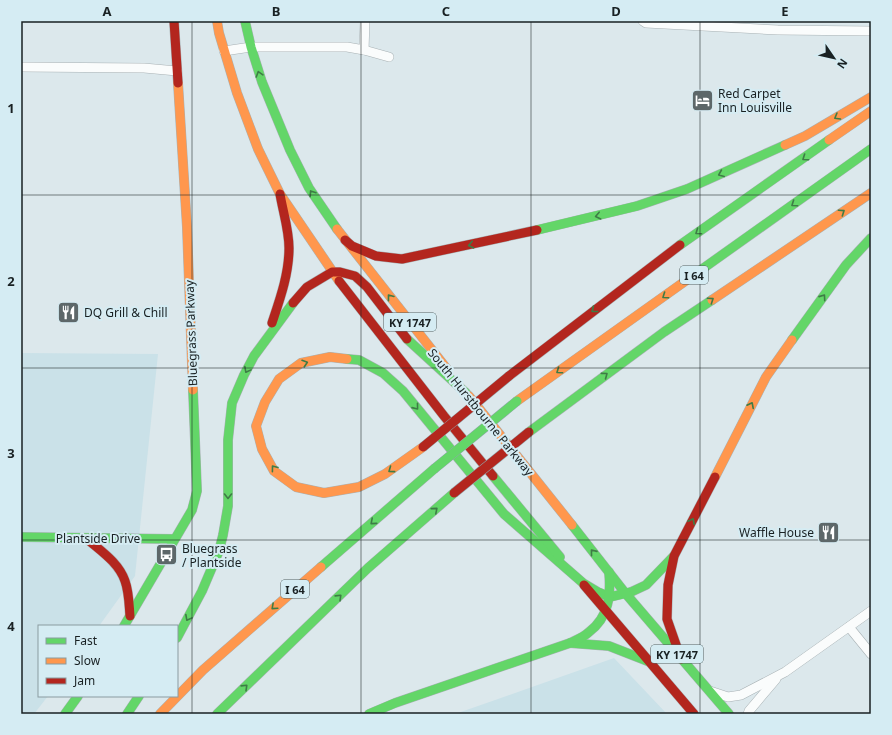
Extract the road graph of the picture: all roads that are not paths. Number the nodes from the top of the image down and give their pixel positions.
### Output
1 (174, 21) edge
2 (217, 21) edge
3 (245, 21) edge
4 (365, 21) edge
5 (643, 21) edge
6 (871, 31) edge
7 (251, 47) junction
8 (364, 50) junction
9 (224, 51) junction
10 (388, 58) dead end
11 (21, 67) edge
12 (177, 71) junction
13 (871, 97) edge
14 (871, 111) edge
15 (871, 149) edge
16 (871, 193) edge
17 (280, 194) junction
18 (871, 238) edge
19 (344, 240) junction
20 (332, 272) junction
21 (268, 337) junction
22 (466, 392) junction
23 (21, 537) edge
24 (87, 539) junction
25 (174, 539) junction
26 (674, 556) junction
27 (609, 572) junction
28 (582, 583) junction
29 (626, 594) junction
30 (610, 597) junction
31 (871, 611) edge
32 (606, 612) junction
33 (130, 616) junction
34 (125, 625) edge
35 (849, 627) junction
36 (178, 636) edge
37 (570, 643) junction
38 (871, 654) edge
39 (681, 659) junction
40 (650, 662) junction
41 (780, 675) junction
42 (709, 691) junction
43 (178, 696) edge
44 (77, 697) edge
45 (138, 697) edge
46 (177, 697) edge
47 (65, 714) edge
48 (127, 714) edge
49 (160, 714) edge
50 (217, 714) edge
51 (369, 714) edge
52 (694, 714) edge
53 (729, 714) edge
54 (748, 714) edge

1 - 12 main road, Bluegrass Parkway
2 - 9 main road, KY 1747
3 - 7 main road, South Hurstbourne Parkway / KY 1747
4 - 8 street
5 - 6 street
7 - 8 street
7 - 9 street
19 -> 7 main road, South Hurstbourne Parkway / KY 1747
8 - 10 street
9 - 17 main road, KY 1747
11 - 12 street
12 - 25 main road, Bluegrass Parkway
13 -> 19 main road
14 -> 28 main road, bridge
15 -> 43 main road, I 64, bridge
50 -> 16 main road, I 64, bridge
17 - 20 main road, KY 1747
17 - 21 main road
26 -> 18 main road
22 -> 19 main road, South Hurstbourne Parkway / KY 1747
20 - 21 main road
20 - 22 main road
20 - 28 main road, KY 1747
21 -> 36 main road
27 -> 22 main road, South Hurstbourne Parkway / KY 1747
23 - 24 main road, Plantside Drive
24 - 25 main road, Plantside Drive
24 - 33 main road
25 - 33 main road, Bluegrass Parkway
26 - 29 main road
26 - 39 main road
27 - 29 main road, South Hurstbourne Parkway / KY 1747
27 - 30 main road
28 - 30 main road
28 - 32 main road, KY 1747
29 - 30 main road
29 - 39 main road, South Hurstbourne Parkway / KY 1747
30 - 32 main road
31 - 35 street
32 - 37 main road
32 - 40 main road, KY 1747
33 - 34 main road, Bluegrass Parkway
35 - 38 street
35 - 41 street
37 - 40 main road
37 - 51 main road
39 - 42 main road, South Hurstbourne Parkway / KY 1747
40 - 52 main road, KY 1747
41 - 42 street
41 - 54 street
42 - 53 main road, South Hurstbourne Parkway / KY 1747
44 - 47 main road
45 - 48 main road
46 -> 49 main road, I 64, bridge

